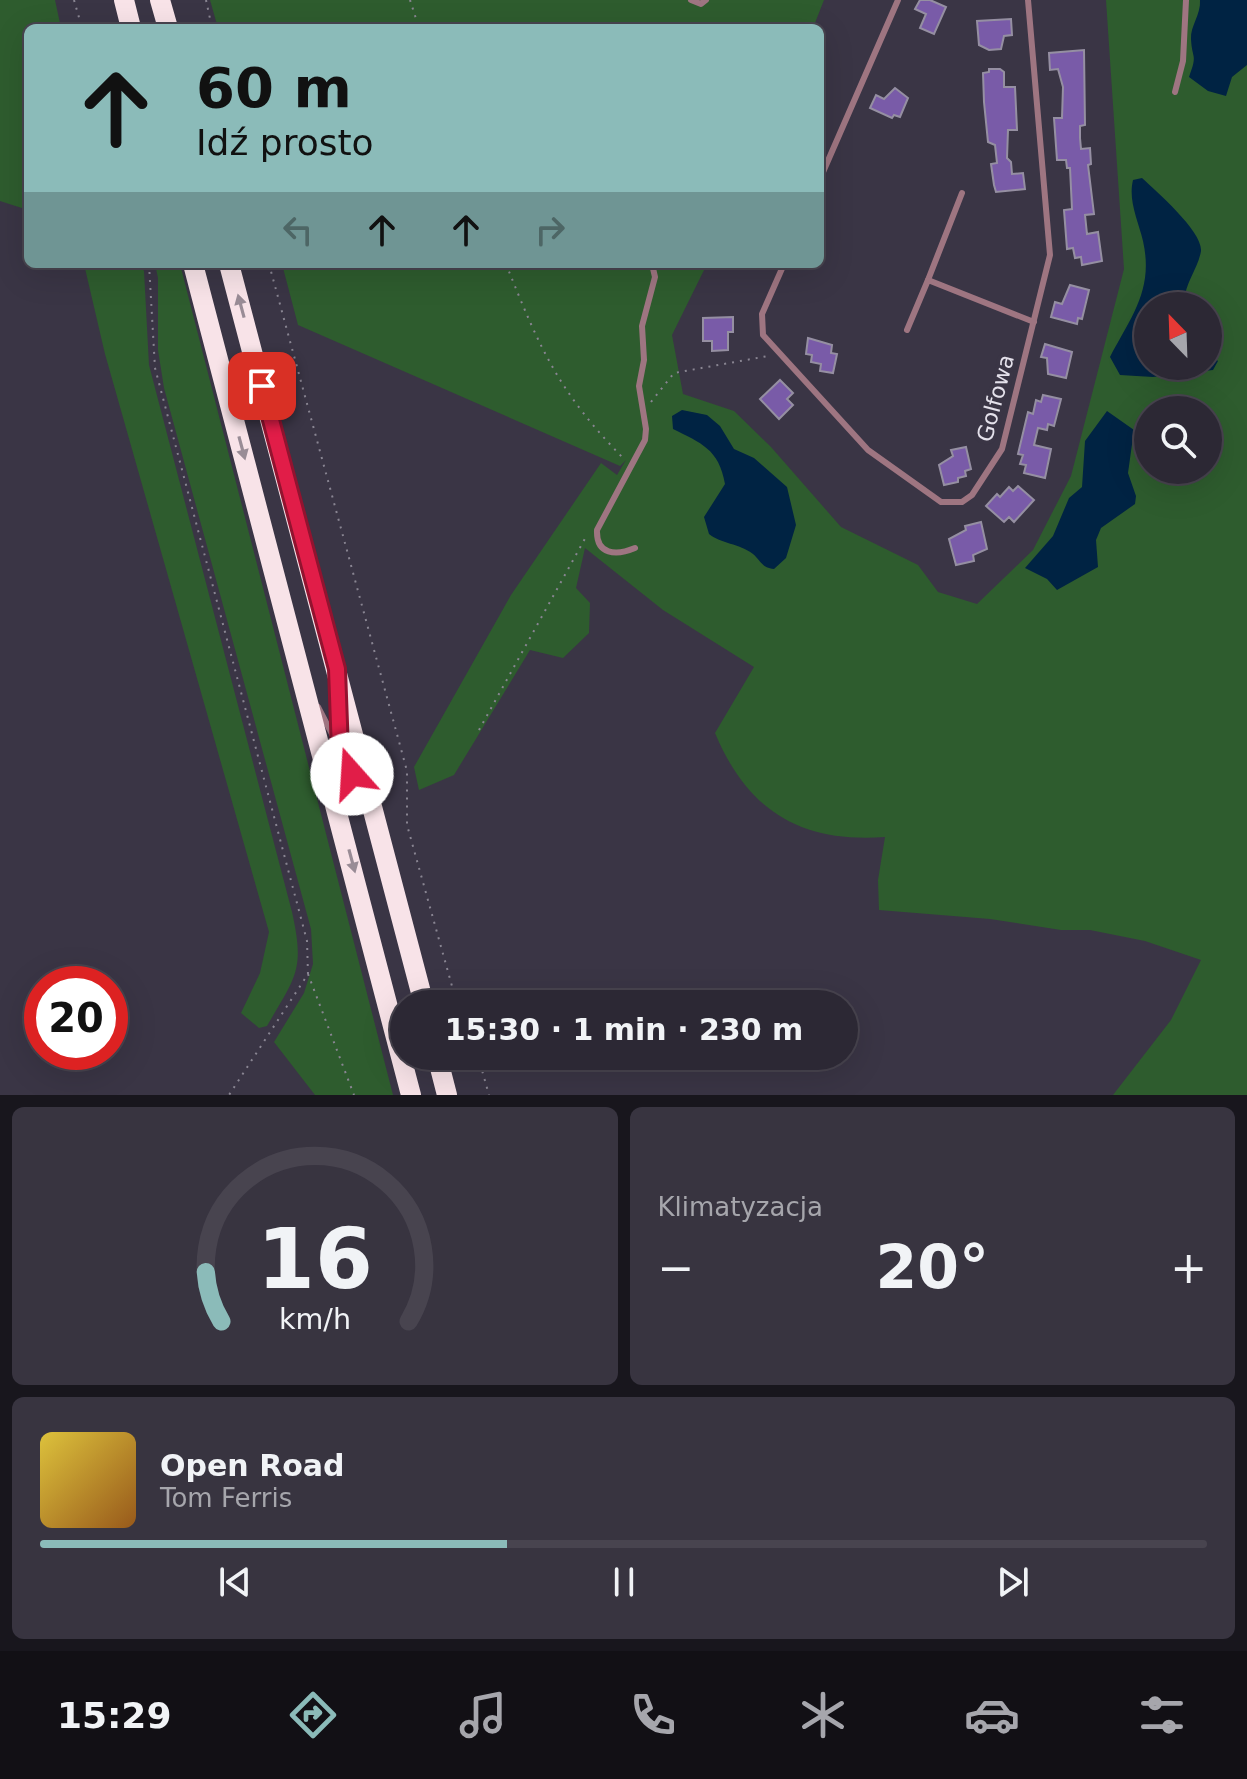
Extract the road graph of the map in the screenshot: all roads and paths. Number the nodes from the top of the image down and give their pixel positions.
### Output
1 (74, 0) edge
2 (124, 0) edge
3 (160, 0) edge
4 (206, 0) edge
5 (410, 0) edge
6 (691, 0) edge
7 (706, 0) edge
8 (898, 0) edge
9 (1028, 0) edge
10 (1186, 0) edge
11 (81, 24) edge
12 (130, 24) edge
13 (167, 24) edge
14 (211, 24) edge
15 (418, 24) edge
16 (1175, 92) dead end
17 (824, 170) edge
18 (962, 193) dead end
19 (149, 268) edge
20 (194, 268) edge
21 (230, 268) edge
22 (270, 268) edge
23 (507, 268) edge
24 (652, 268) edge
25 (782, 268) edge
26 (928, 280) junction
27 (1034, 322) junction
28 (907, 330) dead end
29 (778, 352) junction
30 (643, 413) junction
31 (627, 462) dead end
32 (589, 532) dead end
33 (635, 548) dead end
34 (337, 669) junction
35 (303, 678) junction
36 (479, 730) dead end
37 (340, 751) junction
38 (377, 821) junction
39 (344, 829) junction
40 (308, 974) junction
41 (420, 990) edge
42 (453, 990) edge
43 (441, 1070) edge
44 (482, 1070) edge
45 (229, 1095) edge
46 (354, 1095) edge
47 (411, 1095) edge
48 (447, 1095) edge
49 (489, 1095) edge

1 - 11 path
2 - 12 highway
3 - 13 highway
4 - 14 path
5 - 15 path
6 - 7 lane
8 - 17 lane
9 - 27 lane, Golfowa
10 - 16 lane
18 - 26 lane
19 - 40 path
20 -> 35 highway
34 -> 21 highway
22 - 42 path
23 - 31 path
24 - 30 lane
25 - 29 lane, Golfowa
26 - 27 lane
26 - 28 lane
27 - 29 lane, Golfowa
29 - 30 path
30 - 33 lane
32 - 36 path
34 - 37 lane
34 - 38 highway
35 - 37 lane
35 - 39 highway
37 - 38 lane
37 - 39 lane
38 - 41 highway
39 -> 47 highway
40 - 45 path
40 - 46 path
43 - 48 highway
44 - 49 path

